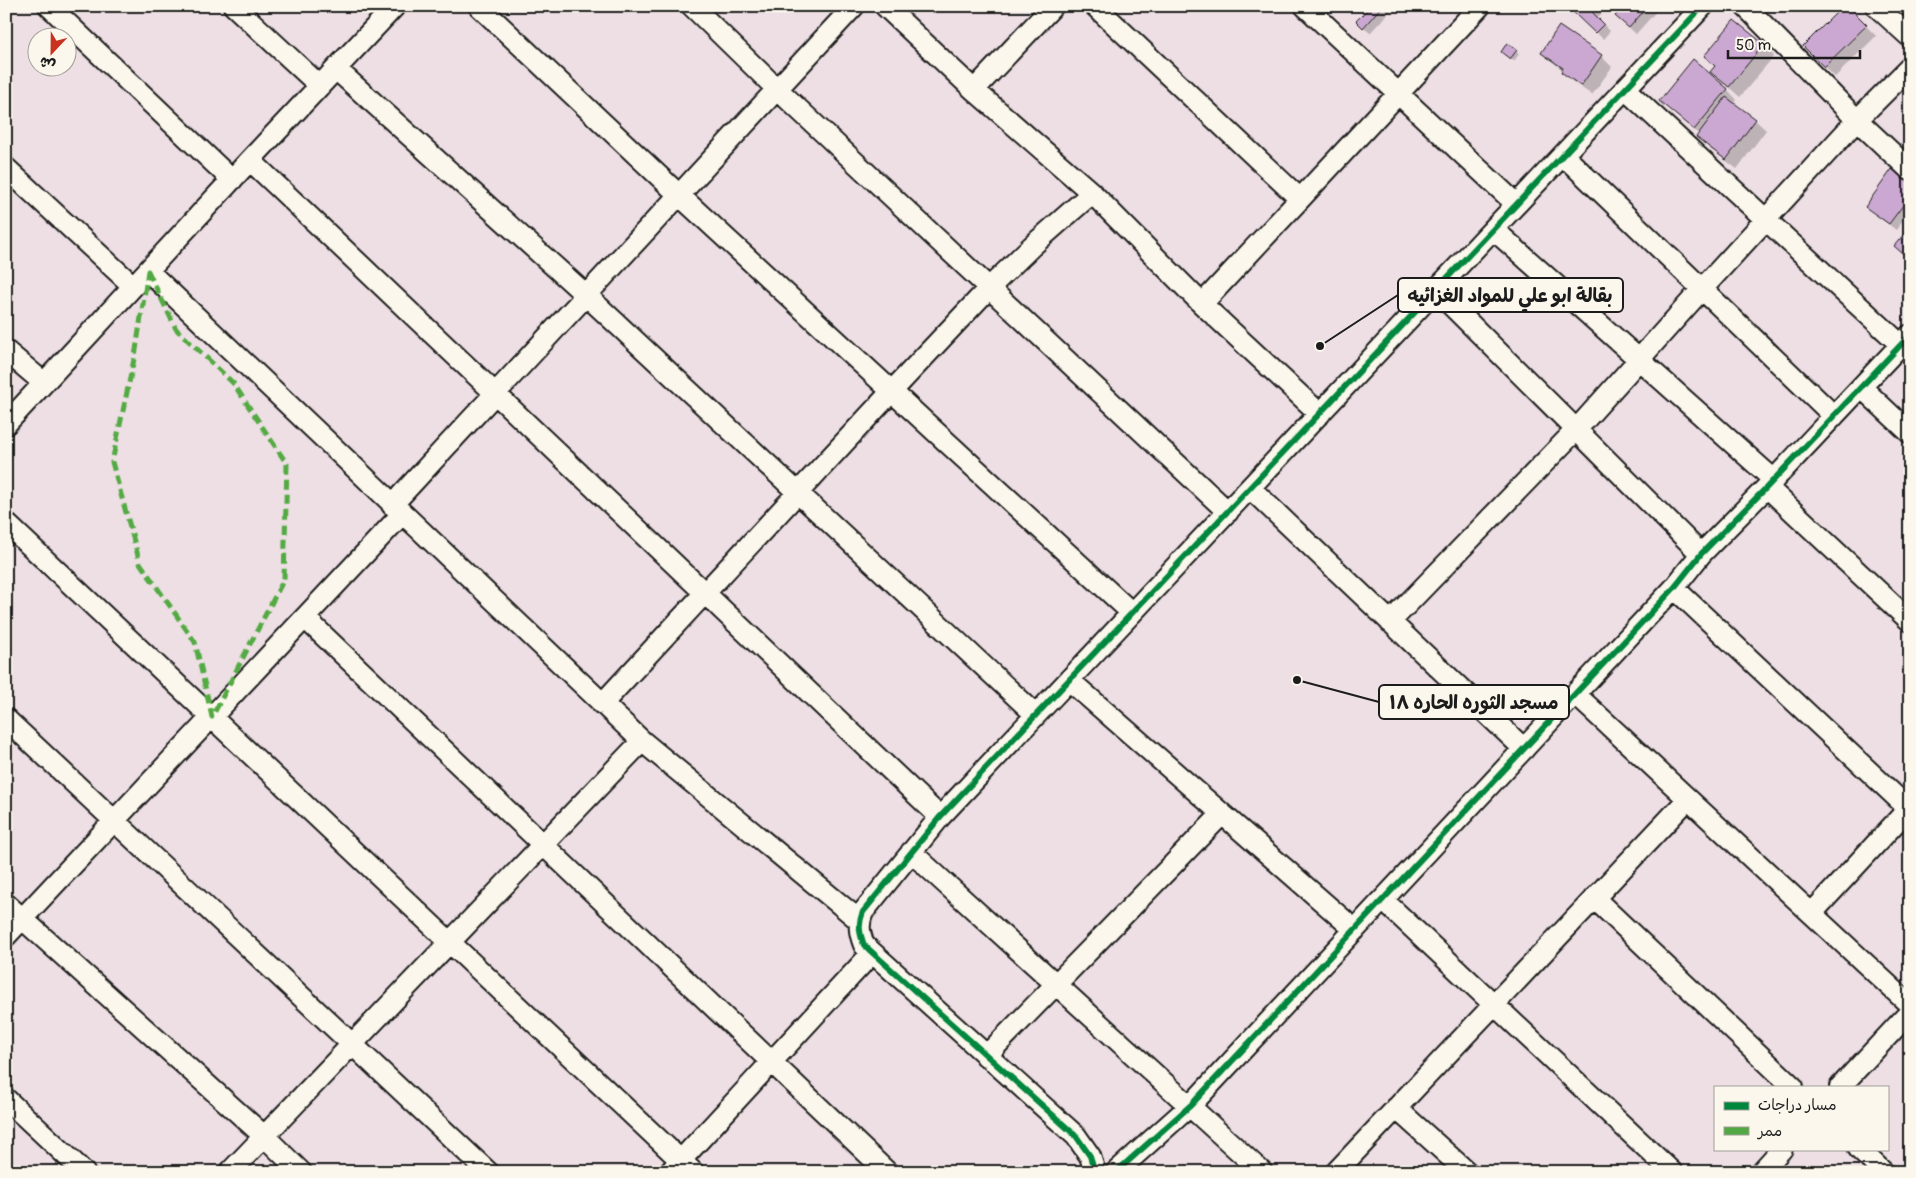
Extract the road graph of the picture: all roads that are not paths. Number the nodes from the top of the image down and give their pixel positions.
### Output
1 (49, 6) edge
2 (234, 6) edge
3 (395, 6) edge
4 (478, 6) edge
5 (692, 6) edge
6 (854, 6) edge
7 (885, 6) edge
8 (1053, 6) edge
9 (1095, 6) edge
10 (1305, 6) edge
11 (1480, 6) edge
12 (1703, 6) edge
13 (1745, 6) edge
14 (1876, 6) edge
15 (1910, 38) edge
16 (1910, 67) edge
17 (336, 69) junction
18 (320, 86) junction
19 (777, 89) junction
20 (1625, 89) junction
21 (974, 90) junction
22 (1398, 94) junction
23 (1857, 120) junction
24 (1562, 155) junction
25 (250, 160) junction
26 (6, 168) edge
27 (1910, 170) edge
28 (232, 180) junction
29 (1092, 193) junction
30 (679, 195) junction
31 (1300, 199) junction
32 (1516, 204) junction
33 (1766, 219) junction
34 (1493, 229) junction
35 (148, 271) junction
36 (133, 286) junction
37 (989, 288) junction
38 (1702, 289) junction
39 (1436, 290) junction
40 (586, 296) junction
41 (1202, 304) junction
42 (1905, 340) edge
43 (6, 351) edge
44 (1639, 360) junction
45 (44, 383) junction
46 (1861, 387) junction
47 (892, 391) junction
48 (495, 394) junction
49 (1320, 414) junction
50 (1834, 416) junction
51 (6, 424) edge
52 (1576, 430) junction
53 (1910, 433) edge
54 (1771, 484) junction
55 (1250, 488) junction
56 (797, 493) junction
57 (397, 509) junction
58 (1228, 512) junction
59 (6, 523) edge
60 (1701, 554) junction
61 (1674, 588) junction
62 (704, 594) junction
63 (1132, 613) junction
64 (305, 618) junction
65 (1910, 621) edge
66 (1390, 622) junction
67 (1069, 680) junction
68 (1575, 694) junction
69 (602, 704) junction
70 (1036, 715) junction
71 (212, 717) junction
72 (6, 720) edge
73 (642, 741) junction
74 (1524, 749) junction
75 (1688, 799) junction
76 (1909, 808) edge
77 (1222, 814) junction
78 (940, 817) junction
79 (114, 822) junction
80 (543, 845) junction
81 (911, 852) junction
82 (1594, 898) junction
83 (1383, 900) junction
84 (6, 904) edge
85 (1812, 913) junction
86 (22, 919) junction
87 (860, 921) junction
88 (1354, 930) junction
89 (6, 936) edge
90 (450, 942) junction
91 (872, 953) junction
92 (1055, 984) junction
93 (1494, 1004) junction
94 (1910, 1005) edge
95 (1910, 1012) edge
96 (351, 1045) junction
97 (986, 1056) junction
98 (771, 1062) junction
99 (1792, 1086) edge
100 (1841, 1086) edge
101 (6, 1098) edge
102 (1191, 1105) junction
103 (1396, 1108) junction
104 (264, 1136) junction
105 (1781, 1150) edge
106 (1860, 1150) edge
107 (681, 1168) edge
108 (84, 1172) edge
109 (230, 1172) edge
110 (301, 1172) edge
111 (488, 1172) edge
112 (887, 1172) edge
113 (1095, 1172) edge
114 (1116, 1172) edge
115 (1262, 1172) edge
116 (1336, 1172) edge
117 (1467, 1172) edge
118 (1672, 1172) edge
119 (1761, 1172) edge
120 (1883, 1172) edge

1 - 28 street
2 - 18 street
3 - 17 street
4 - 30 street
5 - 19 street
6 - 19 street
7 - 21 street
8 - 21 street
9 - 31 street
10 - 22 street
11 - 22 street
12 - 20 street
13 - 23 street
14 - 15 street
16 - 23 street
17 - 18 street
17 - 40 street
18 - 25 street
19 - 30 street
19 - 37 street
20 - 24 street
20 - 33 street
21 - 29 street
22 - 31 street
22 - 32 street
23 - 27 street
23 - 33 street
24 - 32 street
24 - 38 street
25 - 28 street
25 - 48 street
26 - 36 street
28 - 35 street
29 - 37 street
29 - 41 street
30 - 40 street
30 - 47 street
31 - 41 street
32 - 34 street
33 - 38 street
33 - 42 street
34 - 39 street
34 - 44 street
35 - 36 street
35 - 57 street
36 - 45 street
37 - 47 street
37 - 58 street
38 - 44 street
38 - 50 street
39 - 49 street
39 - 52 street
40 - 48 street
40 - 56 street
41 - 49 street
42 - 46 street
43 - 45 street
44 - 52 street
44 - 54 street
45 - 51 street
46 - 50 street
46 - 53 street
47 - 56 street
47 - 63 street
48 - 57 street
48 - 62 street
49 - 55 street
50 - 54 street
52 - 60 street
52 - 66 street
54 - 60 street
54 - 65 street
55 - 58 street
55 - 66 street
56 - 62 street
56 - 70 street
57 - 64 street
57 - 69 street
58 - 63 street
59 - 71 street
60 - 61 street
61 - 68 street
61 - 76 street
62 - 69 street
62 - 78 street
63 - 67 street
64 - 71 street
64 - 80 street
66 - 74 street
67 - 70 street
67 - 77 street
68 - 74 street
68 - 75 street
69 - 73 street
70 - 78 street
71 - 79 street
71 - 90 street
72 - 79 street
73 - 80 street
73 - 87 street
74 - 83 street
75 - 82 street
75 - 85 street
76 - 85 street
77 - 88 street
77 - 92 street
78 - 81 street
79 - 86 street
79 - 96 street
80 - 90 street
80 - 98 street
81 - 87 street
81 - 92 street
82 - 93 street
82 - 99 street
83 - 88 street
83 - 93 street
84 - 86 street
85 - 94 street
86 - 89 street
86 - 104 street
87 - 91 street
88 - 102 street
90 - 96 street
90 - 107 street
91 - 97 street
91 - 98 street
92 - 97 street
92 - 102 street
93 - 103 street
93 - 118 street
95 - 100 street
96 - 104 street
96 - 111 street
97 - 113 street
98 - 107 street
98 - 112 street
101 - 108 street
102 - 114 street
102 - 115 street
103 - 116 street
103 - 117 street
104 - 109 street
104 - 110 street
105 - 119 street
106 - 120 street

